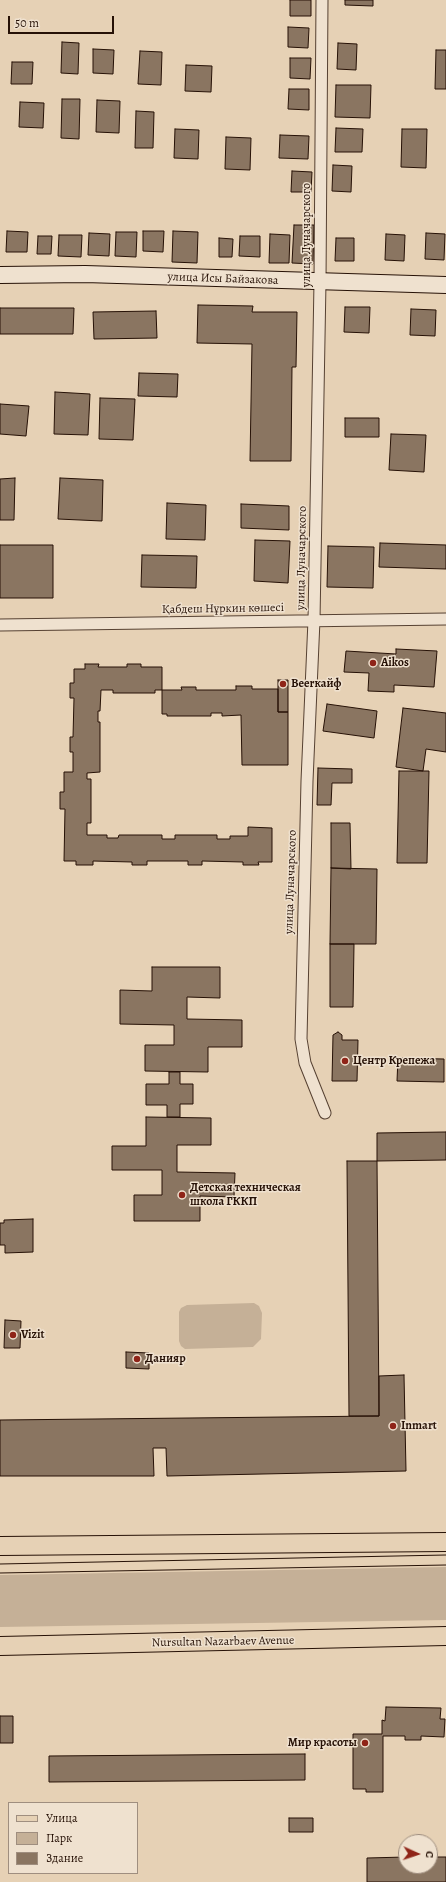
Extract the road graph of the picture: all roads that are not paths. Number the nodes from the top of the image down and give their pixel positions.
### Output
1 (322, 0) edge
2 (0, 275) edge
3 (320, 282) junction
4 (446, 285) edge
5 (446, 619) edge
6 (314, 620) junction
7 (0, 625) edge
8 (325, 1113) dead end
9 (446, 1542) edge
10 (0, 1546) edge
11 (446, 1636) edge
12 (0, 1646) edge

1 - 3 street, улица Луначарского
2 - 3 street, улица Исы Байзакова
3 - 4 street, улица Исы Байзакова
3 - 6 street, улица Луначарского
5 - 6 street, Қабдеш Нұркин көшесі
6 - 7 street, Қабдеш Нұркин көшесі
6 - 8 street, улица Луначарского
9 - 10 main road
11 - 12 main road, Nursultan Nazarbaev Avenue

